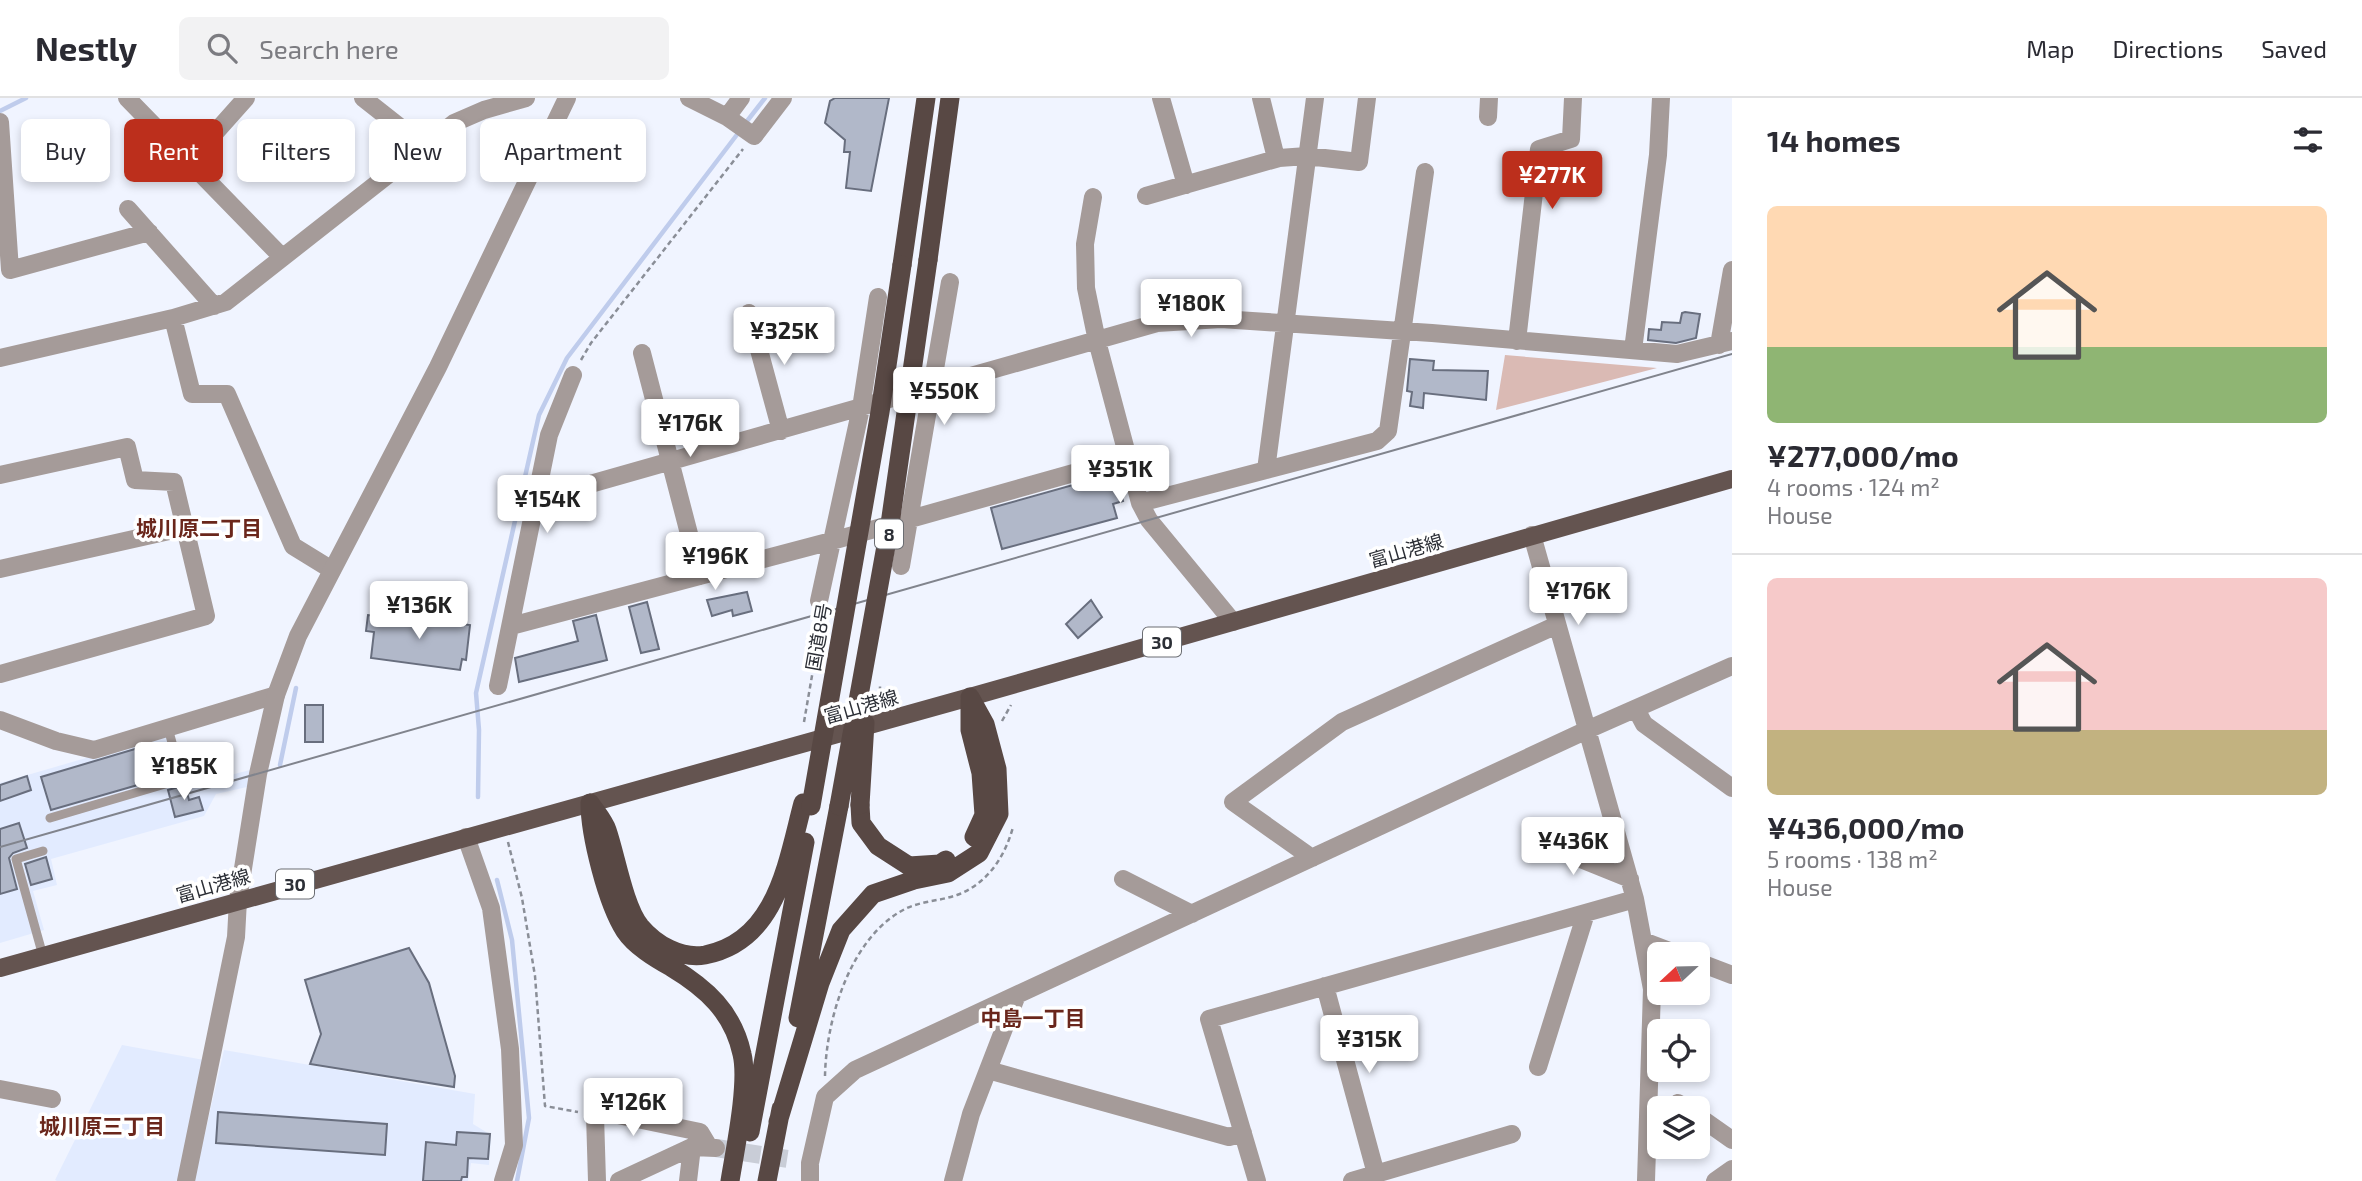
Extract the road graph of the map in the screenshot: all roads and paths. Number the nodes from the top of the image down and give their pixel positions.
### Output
1 (127, 98) edge
2 (246, 98) edge
3 (363, 98) edge
4 (526, 98) edge
5 (567, 98) edge
6 (689, 98) edge
7 (741, 98) edge
8 (783, 98) edge
9 (926, 98) edge
10 (950, 98) edge
11 (1161, 98) edge
12 (1261, 98) edge
13 (1315, 98) edge
14 (1367, 98) edge
15 (1489, 98) edge
16 (1573, 98) edge
17 (1661, 98) edge
18 (727, 117) junction
19 (1488, 117) dead end
20 (147, 119) edge
21 (390, 119) edge
22 (463, 119) edge
23 (0, 122) edge
24 (223, 124) edge
25 (754, 136) junction
26 (1307, 156) junction
27 (1276, 158) junction
28 (1425, 172) dead end
29 (208, 182) edge
30 (378, 182) edge
31 (1186, 185) junction
32 (1146, 196) dead end
33 (1093, 197) dead end
34 (128, 209) dead end
35 (149, 232) junction
36 (281, 257) junction
37 (1732, 270) edge
38 (950, 282) dead end
39 (878, 297) dead end
40 (215, 306) junction
41 (749, 313) dead end
42 (173, 318) junction
43 (1284, 324) junction
44 (1400, 331) junction
45 (1097, 341) junction
46 (1517, 341) junction
47 (1726, 343) edge
48 (1633, 350) junction
49 (642, 353) dead end
50 (0, 358) edge
51 (573, 375) joint
52 (932, 388) junction
53 (861, 408) junction
54 (781, 431) junction
55 (1127, 458) junction
56 (670, 462) junction
57 (1266, 470) junction
58 (0, 475) edge
59 (1732, 479) edge
60 (534, 500) junction
61 (1140, 503) junction
62 (909, 520) junction
63 (187, 527) junction
64 (1532, 535) junction
65 (834, 540) junction
66 (901, 566) dead end
67 (0, 569) edge
68 (332, 570) junction
69 (699, 576) junction
70 (819, 601) dead end
71 (1233, 622) junction
72 (1557, 625) junction
73 (510, 626) junction
74 (871, 639) junction
75 (818, 641) dead end
76 (1732, 666) edge
77 (0, 674) edge
78 (498, 686) dead end
79 (276, 695) junction
80 (970, 697) junction
81 (1011, 705) dead end
82 (1636, 709) junction
83 (0, 720) edge
84 (1002, 721) dead end
85 (804, 722) dead end
86 (168, 728) junction
87 (1587, 730) junction
88 (1732, 788) edge
89 (590, 803) junction
90 (807, 804) junction
91 (50, 818) dead end
92 (1013, 824) dead end
93 (504, 827) junction
94 (466, 837) junction
95 (1531, 839) dead end
96 (43, 851) dead end
97 (1312, 858) junction
98 (1123, 878) dead end
99 (1630, 879) junction
100 (1636, 899) junction
101 (238, 900) junction
102 (1586, 913) junction
103 (1192, 914) junction
104 (1643, 941) junction
105 (1647, 943) edge
106 (43, 956) junction
107 (1710, 967) edge
108 (0, 968) edge
109 (1732, 975) edge
110 (1325, 986) junction
111 (1017, 995) junction
112 (1538, 1067) dead end
113 (988, 1070) junction
114 (0, 1089) edge
115 (825, 1097) junction
116 (52, 1099) dead end
117 (596, 1115) junction
118 (778, 1122) junction
119 (1710, 1124) edge
120 (1243, 1133) junction
121 (1512, 1134) dead end
122 (1732, 1140) edge
123 (706, 1147) junction
124 (805, 1168) edge
125 (1732, 1169) edge
126 (1376, 1174) junction
127 (186, 1181) edge
128 (503, 1181) edge
129 (597, 1181) edge
130 (619, 1181) edge
131 (688, 1181) edge
132 (730, 1181) edge
133 (740, 1181) edge
134 (767, 1181) edge
135 (953, 1181) edge
136 (1257, 1181) edge
137 (1352, 1181) edge
138 (1646, 1181) edge
139 (1715, 1181) edge

1 - 20 street
2 - 24 street
3 - 21 street
4 - 22 street
5 - 68 street
6 - 18 street
7 - 18 street
8 - 25 street
9 - 90 highway, 国道8号 / 8, bridge
10 - 74 highway, 8, bridge
11 - 31 street
12 - 27 street
13 - 26 street
14 - 26 street
15 - 19 street
16 - 46 street
17 - 48 street
18 - 25 street
23 - 35 street
25 - 51 path
26 - 27 street
26 - 43 street
27 - 31 street
28 - 44 street
29 - 36 street
30 - 36 street
31 - 32 street
33 - 45 street
34 - 35 street
35 - 40 street
36 - 40 street
37 - 47 street
38 - 52 street
39 - 53 street
40 - 42 street
41 - 54 street
42 - 50 street
42 - 68 street
43 - 44 street
43 - 45 street
43 - 57 street
44 - 46 street
44 - 57 street
45 - 52 street
45 - 55 street
46 - 48 street
47 - 48 street
49 - 56 street
51 - 60 street
52 - 53 street
52 - 62 street
53 - 54 street
53 - 65 street
54 - 56 street
55 - 61 street
55 - 62 street
56 - 60 street
56 - 69 street
57 - 61 street
58 - 63 street
59 - 64 main road, 富山港線 / 30
60 - 73 street
61 - 71 street
62 - 65 street
62 - 66 street
63 - 67 street
63 - 77 street
64 - 71 main road, 富山港線 / 30
64 - 72 street
65 - 69 street
65 - 70 street
68 - 79 street
69 - 73 street
71 - 80 main road, 富山港線 / 30
72 - 87 street
72 - 97 street
73 - 78 street
74 - 80 highway, bridge
74 - 118 highway, 8, bridge
75 - 85 path
76 - 82 street
79 - 86 street
79 - 101 street
80 - 89 main road, 富山港線 / 30
80 - 118 highway
81 - 84 path
82 - 87 street
82 - 88 street
83 - 86 street
86 - 91 lane
87 - 97 street
87 - 99 street
89 - 90 highway
89 - 93 main road, 富山港線 / 30
89 - 132 highway
90 - 133 highway
92 - 115 path
93 - 94 main road, 富山港線 / 30
93 - 117 path
94 - 101 main road, 富山港線 / 30
94 - 128 street
95 - 99 street
96 - 106 lane
97 - 103 street
98 - 103 street
99 - 100 street
100 - 102 street
100 - 104 street
101 - 106 main road, 富山港線 / 30
101 - 127 street
102 - 110 street
102 - 112 street
103 - 111 street
104 - 105 street
104 - 138 street
106 - 108 main road, 富山港線 / 30
107 - 109 street
110 - 120 street
110 - 126 street
111 - 113 street
111 - 115 street
113 - 120 street
113 - 135 street
114 - 116 street
115 - 124 street
117 - 123 street
117 - 129 street
118 - 134 highway, 8
119 - 122 street
120 - 136 street
121 - 126 street
123 - 130 street
123 - 131 street
125 - 139 street
126 - 137 street

